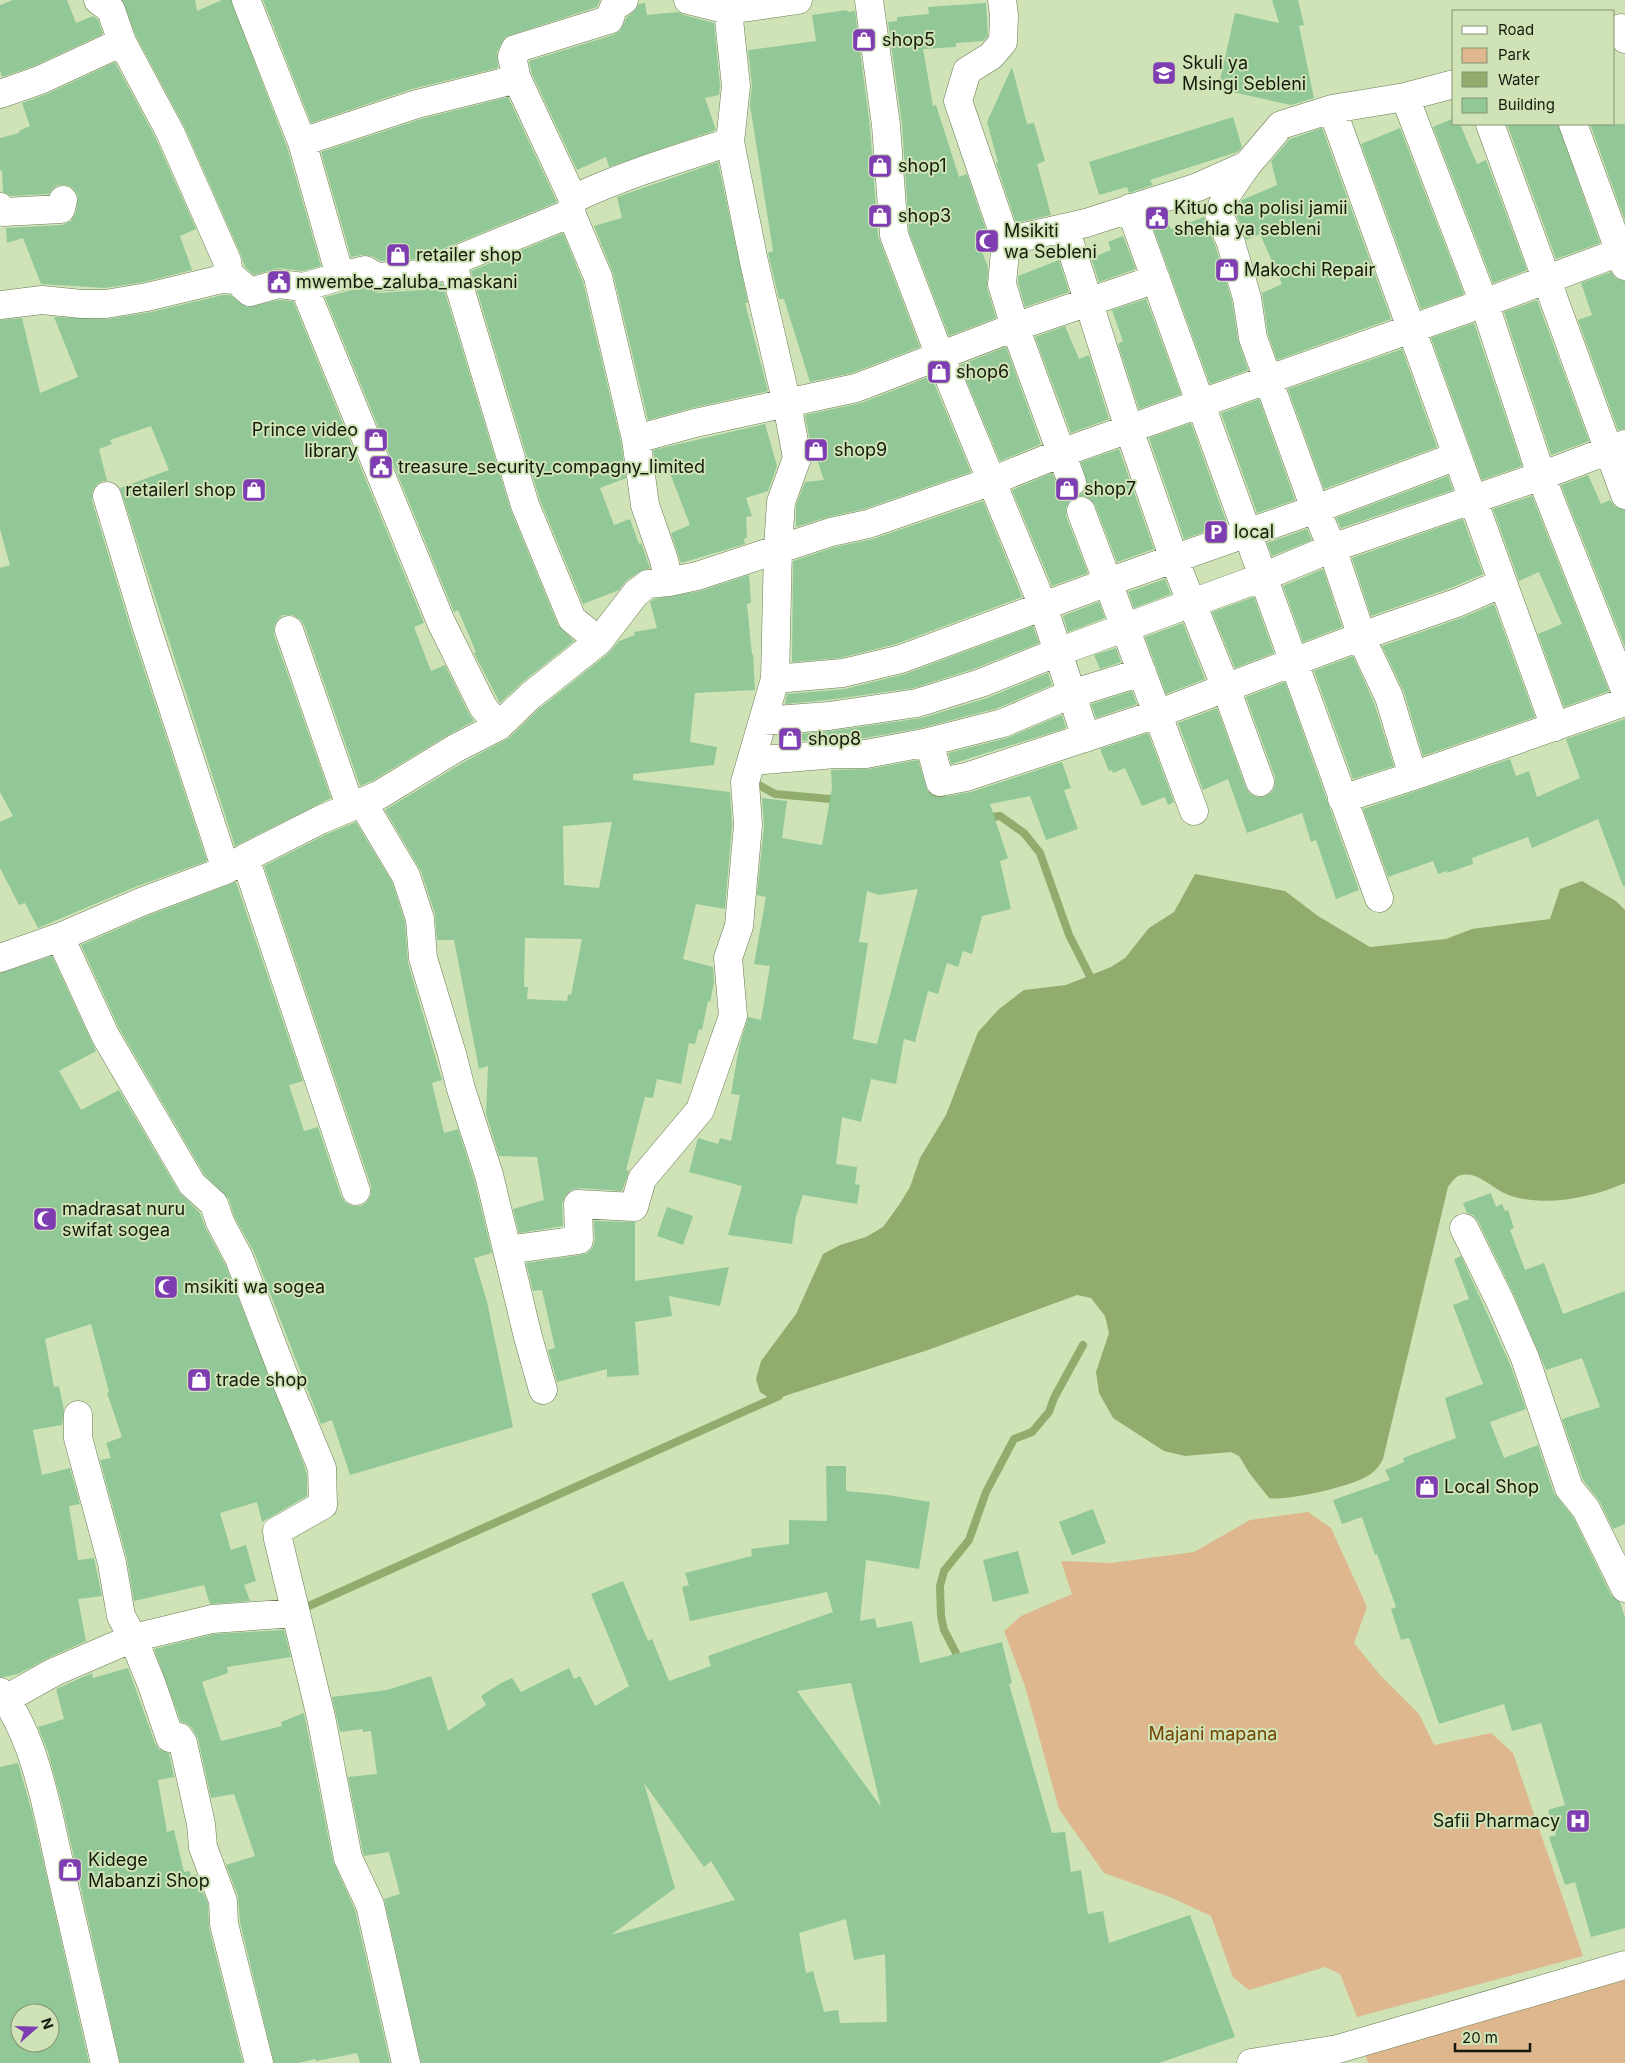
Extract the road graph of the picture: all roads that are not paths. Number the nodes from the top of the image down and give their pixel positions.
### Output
1 (98, 0) edge
2 (246, 0) edge
3 (624, 0) edge
4 (688, 0) edge
5 (798, 0) edge
6 (869, 0) edge
7 (1002, 0) edge
8 (728, 10) junction
9 (122, 42) junction
10 (517, 79) junction
11 (1452, 85) edge
12 (0, 94) edge
13 (1405, 97) junction
14 (1332, 109) junction
15 (1490, 125) edge
16 (1573, 125) edge
17 (302, 142) junction
18 (730, 142) junction
19 (1247, 165) junction
20 (63, 200) dead end
21 (572, 206) junction
22 (0, 207) edge
23 (1130, 208) junction
24 (1065, 228) junction
25 (1006, 241) junction
26 (1623, 256) edge
27 (452, 262) junction
28 (340, 276) junction
29 (1156, 278) junction
30 (1546, 279) junction
31 (235, 280) junction
32 (304, 288) junction
33 (1088, 302) junction
34 (1484, 303) junction
35 (0, 304) edge
36 (1015, 327) junction
37 (1411, 328) junction
38 (940, 356) junction
39 (1268, 379) junction
40 (1201, 403) junction
41 (787, 404) junction
42 (1129, 429) junction
43 (636, 439) junction
44 (1617, 447) edge
45 (1061, 453) junction
46 (1457, 456) junction
47 (1541, 476) junction
48 (992, 481) junction
49 (1072, 482) dead end
50 (1625, 495) edge
51 (107, 496) dead end
52 (1473, 500) junction
53 (1316, 509) junction
54 (1081, 511) dead end
55 (1247, 533) junction
56 (778, 548) junction
57 (1332, 548) junction
58 (1174, 558) junction
59 (1263, 576) junction
60 (669, 582) junction
61 (1108, 582) junction
62 (1503, 583) junction
63 (1191, 603) junction
64 (1043, 606) junction
65 (1125, 627) junction
66 (289, 630) dead end
67 (1362, 636) junction
68 (599, 640) junction
69 (1058, 652) junction
70 (1293, 662) junction
71 (1142, 672) junction
72 (775, 679) junction
73 (1226, 688) junction
74 (1625, 690) edge
75 (1071, 694) junction
76 (1625, 702) edge
77 (1157, 714) junction
78 (764, 721) junction
79 (499, 726) junction
80 (1555, 727) junction
81 (1086, 738) junction
82 (929, 742) junction
83 (752, 762) junction
84 (1413, 776) junction
85 (1260, 782) dead end
86 (1342, 799) junction
87 (356, 804) junction
88 (1194, 811) dead end
89 (236, 864) junction
90 (1379, 898) dead end
91 (60, 937) junction
92 (0, 958) edge
93 (356, 1191) dead end
94 (1464, 1228) dead end
95 (508, 1250) junction
96 (543, 1390) dead end
97 (78, 1415) dead end
98 (1618, 1558) edge
99 (1625, 1588) edge
100 (294, 1605) junction
101 (127, 1627) junction
102 (2, 1697) edge
103 (1625, 1964) edge
104 (1342, 2056) edge
105 (105, 2063) edge
106 (259, 2063) edge
107 (406, 2063) edge
108 (1251, 2063) edge

1 - 9 street
2 - 17 street
3 - 10 street
4 - 8 street
5 - 8 street
6 - 38 street
7 - 25 street
8 - 18 street
9 - 12 street
9 - 31 street
10 - 17 street
10 - 21 street
11 - 13 street
13 - 14 street
13 - 34 street
14 - 19 street
14 - 37 street
15 - 30 street
16 - 26 street
17 - 28 street
18 - 21 street
18 - 41 street
19 - 23 street
19 - 39 street
20 - 22 street
21 - 27 street
21 - 43 street
23 - 24 street
23 - 29 street
24 - 25 street
24 - 33 street
25 - 36 street
26 - 30 street
27 - 28 street
27 - 68 street
28 - 32 street
29 - 33 street
29 - 40 street
30 - 34 street
30 - 44 street
31 - 32 street
31 - 35 street
32 - 79 street
33 - 36 street
33 - 42 street
34 - 37 street
34 - 47 street
36 - 38 street
36 - 45 street
37 - 39 street
37 - 46 street
38 - 41 street
38 - 48 street
39 - 40 street
39 - 53 street
40 - 42 street
40 - 55 street
41 - 43 street
41 - 56 street
42 - 45 street
42 - 58 street
43 - 60 street
44 - 47 street
44 - 50 street
45 - 48 street
45 - 49 street
46 - 52 street
46 - 53 street
47 - 52 street
47 - 74 street
48 - 56 street
48 - 64 street
51 - 89 street
52 - 57 street
52 - 62 street
53 - 55 street
53 - 57 street
54 - 61 street
55 - 58 street
55 - 59 street
56 - 60 street
56 - 72 street
57 - 59 street
57 - 67 street
58 - 61 street
58 - 63 street
59 - 63 street
59 - 70 street
60 - 68 street
61 - 64 street
61 - 65 street
62 - 67 street
62 - 80 street
63 - 65 street
63 - 73 street
64 - 69 street
64 - 72 street
65 - 69 street
65 - 71 street
66 - 87 street
67 - 70 street
67 - 84 street
68 - 79 street
69 - 75 street
69 - 78 street
70 - 73 street
70 - 86 street
71 - 75 street
71 - 77 street
72 - 78 street
73 - 77 street
73 - 85 street
75 - 81 street
75 - 82 street
76 - 80 street
77 - 81 street
77 - 88 street
78 - 83 street
79 - 87 street
80 - 84 street
81 - 82 street
82 - 83 street
83 - 95 street
84 - 86 street
86 - 90 street
87 - 89 street
87 - 95 street
89 - 91 street
89 - 93 street
91 - 92 street
91 - 100 street
94 - 98 street
95 - 96 street
97 - 101 street
98 - 99 street
100 - 101 street
100 - 107 street
101 - 102 street
101 - 106 street
102 - 105 street
103 - 104 street
104 - 108 street

